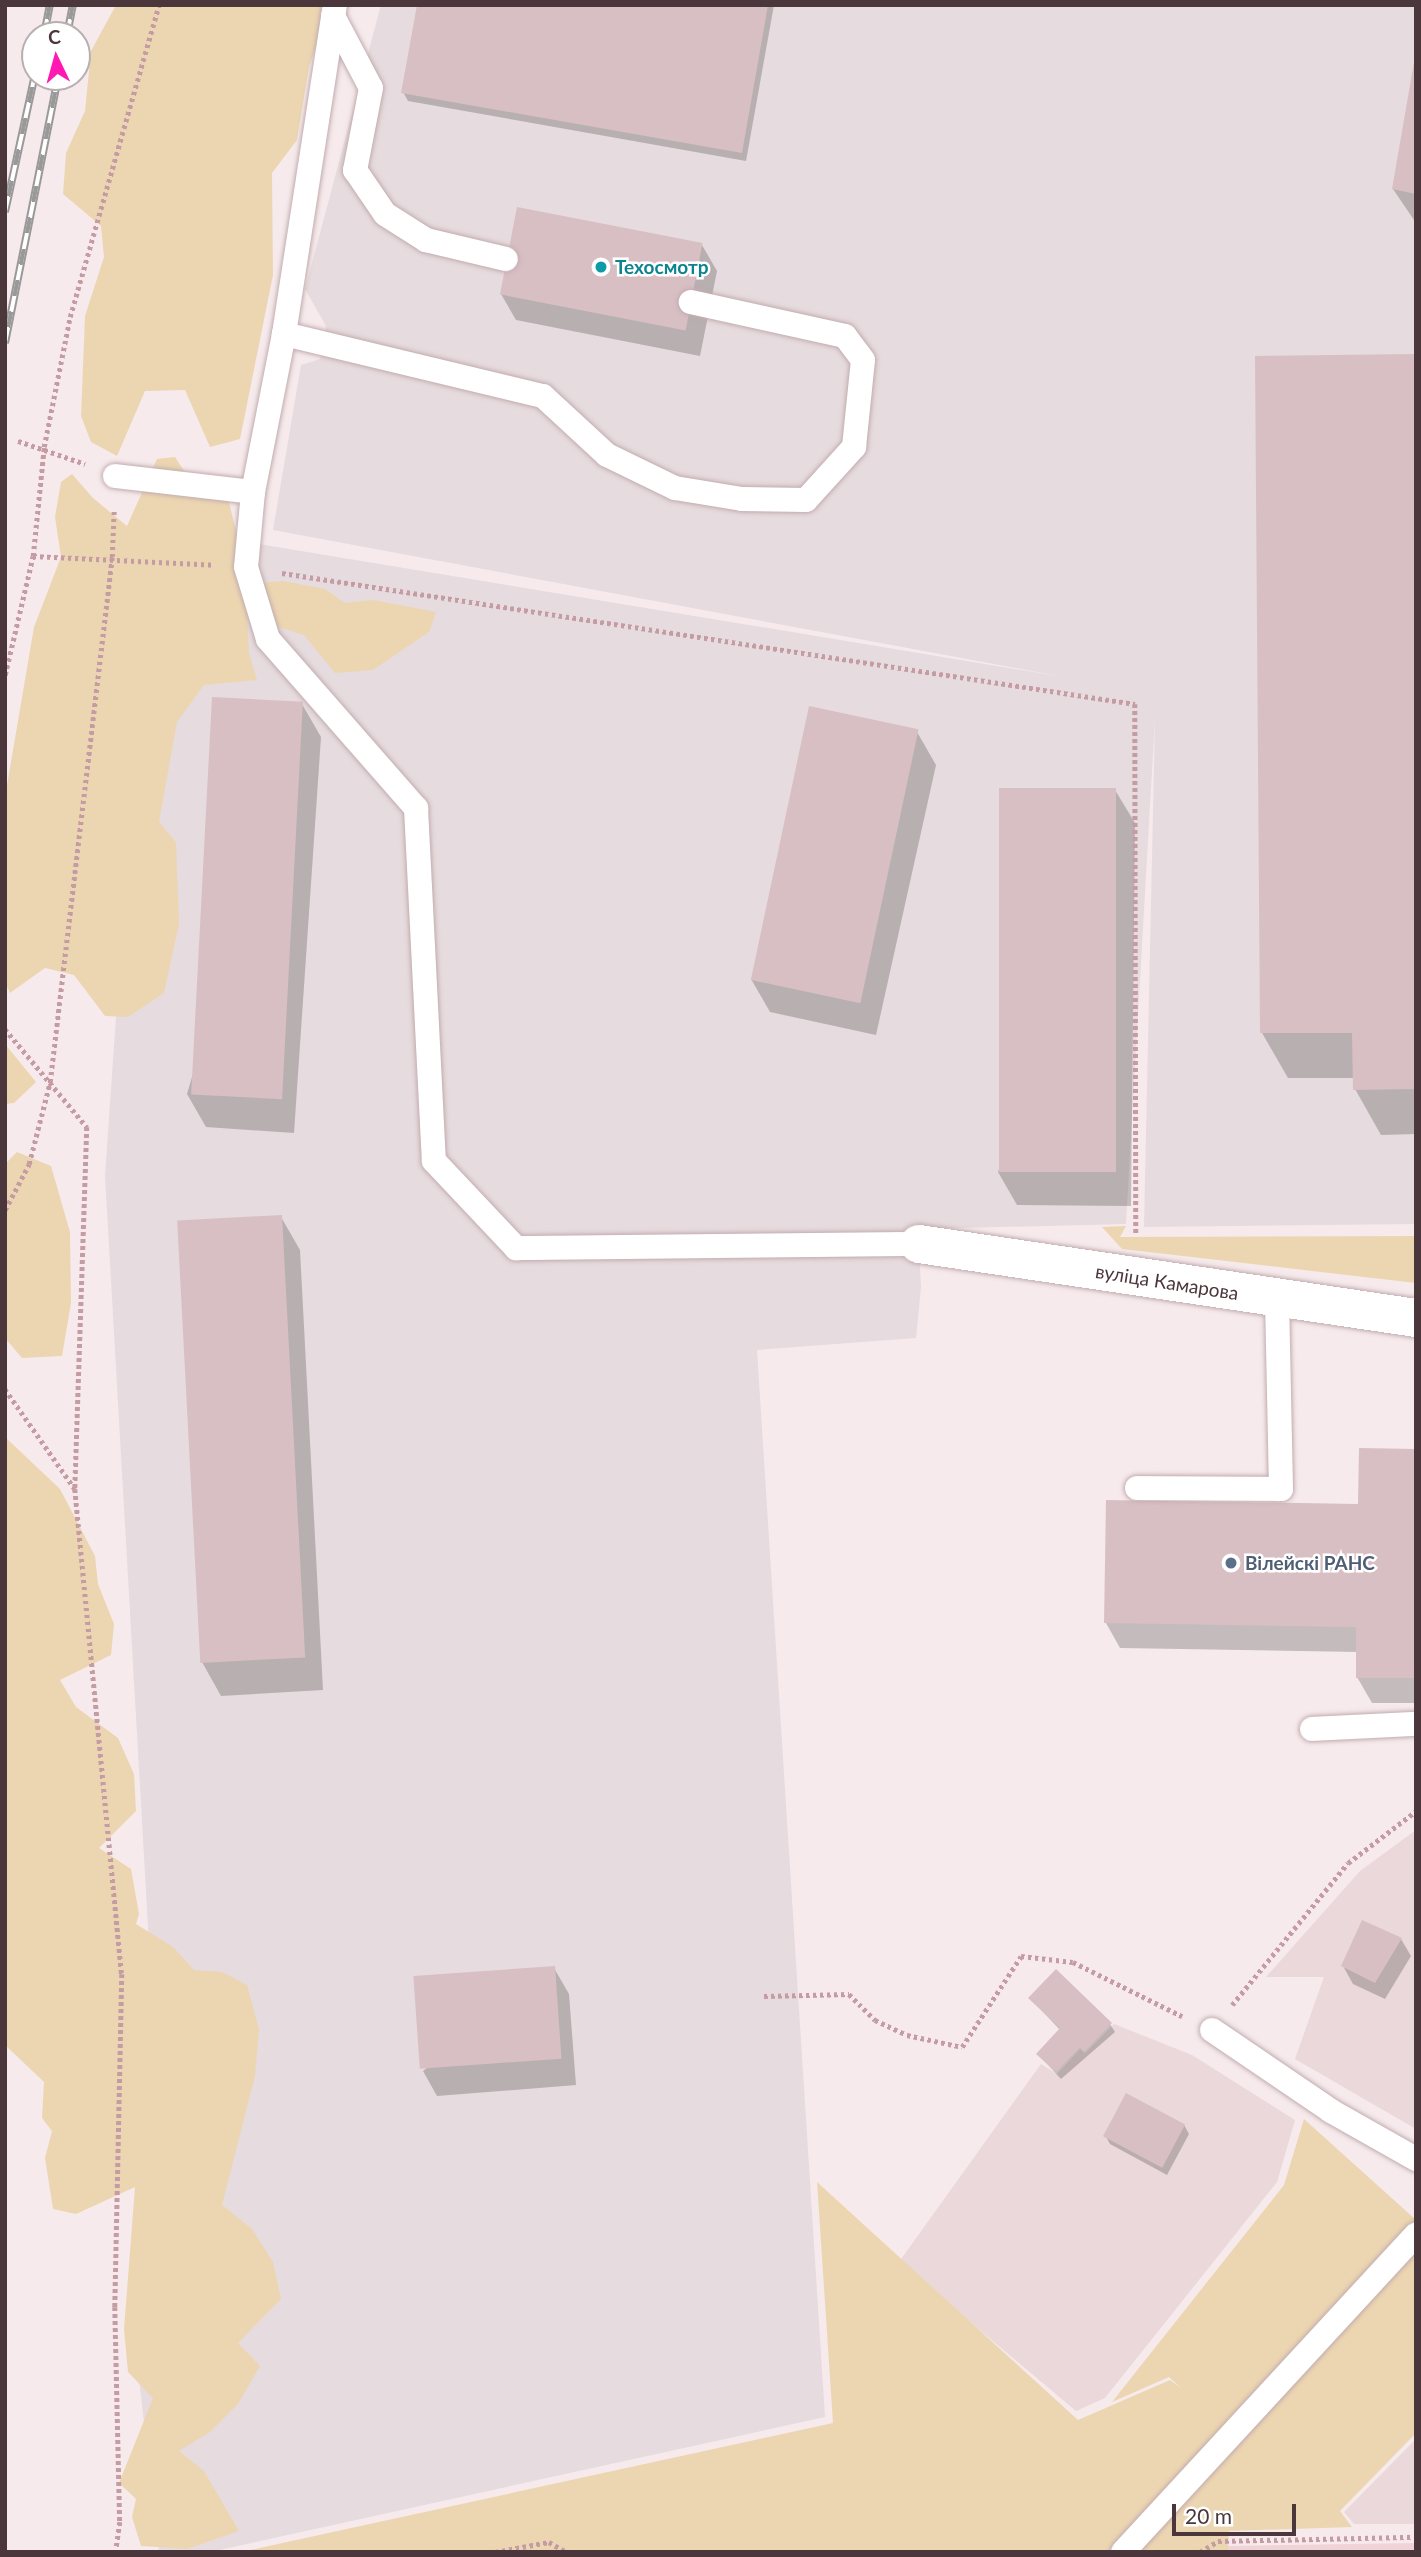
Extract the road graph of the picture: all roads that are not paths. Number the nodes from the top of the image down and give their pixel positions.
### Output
1 (334, 11) edge
2 (506, 259) dead end
3 (691, 302) dead end
4 (284, 334) junction
5 (115, 476) road end
6 (253, 492) junction
7 (919, 1244) joint
8 (1277, 1298) junction
9 (1416, 1318) edge
10 (1137, 1488) dead end
11 (1416, 1724) edge
12 (1312, 1729) dead end
13 (1212, 2030) road end
14 (1416, 2159) edge
15 (1416, 2235) edge
16 (1123, 2552) edge

1 - 2 lane
1 - 4 lane
3 - 4 lane
4 - 6 lane
5 - 6 lane
6 - 7 lane
7 - 8 street, вуліца Камарова
8 - 9 street, вуліца Камарова
8 - 10 lane
11 - 12 lane
13 - 14 lane
15 - 16 lane

